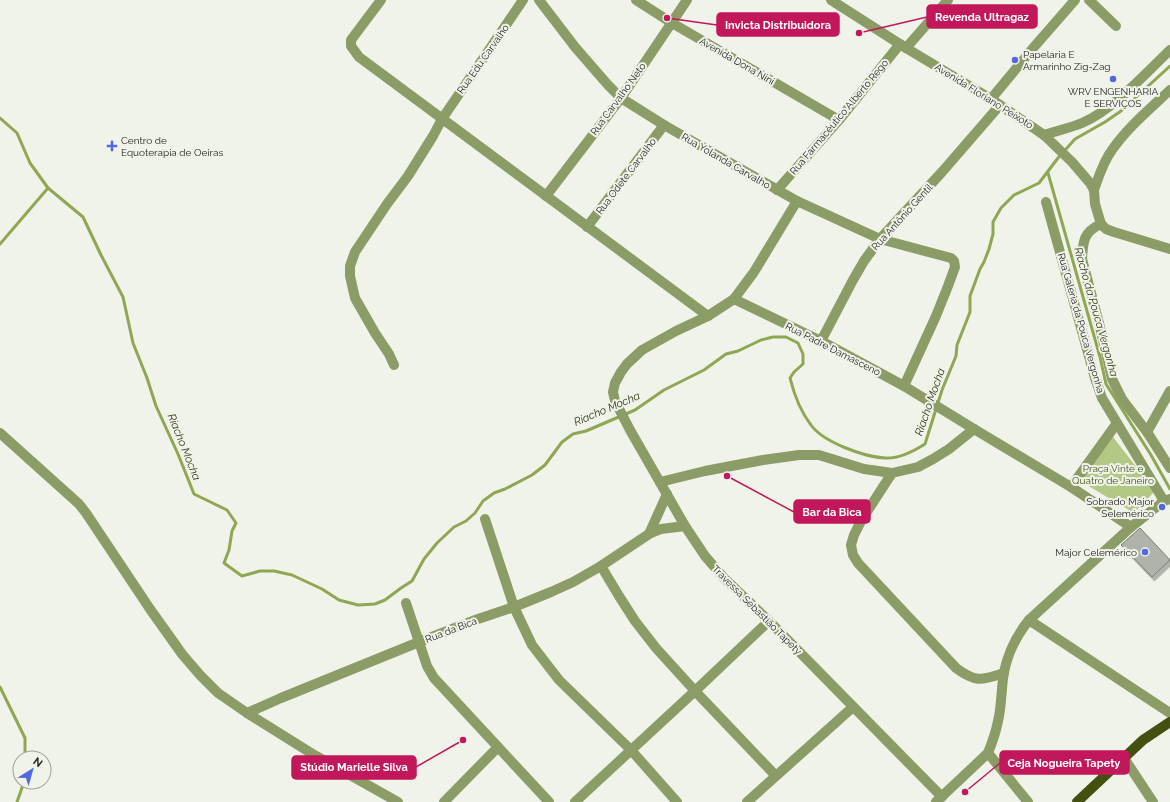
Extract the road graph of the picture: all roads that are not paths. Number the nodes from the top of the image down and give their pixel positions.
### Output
1 (379, 0) edge
2 (523, 0) edge
3 (539, 0) edge
4 (636, 0) edge
5 (687, 0) edge
6 (948, 0) edge
7 (1075, 0) edge
8 (1089, 0) edge
9 (838, 2) edge
10 (672, 23) junction
11 (1116, 26) dead end
12 (903, 46) junction
13 (1170, 50) edge
14 (1168, 96) edge
15 (621, 98) junction
16 (991, 99) junction
17 (1000, 105) junction
18 (442, 118) junction
19 (839, 120) junction
20 (664, 124) junction
21 (1044, 135) junction
22 (777, 190) junction
23 (1094, 190) junction
24 (546, 196) junction
25 (797, 201) junction
26 (1046, 202) dead end
27 (1101, 224) junction
28 (587, 227) junction
29 (880, 239) junction
30 (1170, 249) edge
31 (734, 299) junction
32 (708, 316) junction
33 (820, 341) junction
34 (394, 364) dead end
35 (904, 386) junction
36 (1170, 391) edge
37 (1117, 423) junction
38 (974, 429) junction
39 (1147, 432) junction
40 (0, 433) edge
41 (1170, 468) edge
42 (892, 473) junction
43 (660, 482) junction
44 (1072, 487) junction
45 (667, 494) junction
46 (1168, 500) edge
47 (485, 519) dead end
48 (685, 526) junction
49 (1131, 527) junction
50 (649, 534) junction
51 (601, 566) junction
52 (406, 603) dead end
53 (514, 607) junction
54 (1029, 620) junction
55 (769, 621) junction
56 (419, 642) junction
57 (1004, 673) junction
58 (695, 691) junction
59 (853, 707) junction
60 (247, 713) junction
61 (1170, 713) edge
62 (1170, 722) edge
63 (498, 747) junction
64 (631, 750) junction
65 (988, 754) junction
66 (1124, 758) junction
67 (775, 776) junction
68 (939, 800) edge
69 (398, 802) edge
70 (444, 802) edge
71 (549, 802) edge
72 (575, 802) edge
73 (677, 802) edge
74 (747, 802) edge
75 (1028, 802) edge
76 (1077, 802) edge
77 (1153, 802) edge

1 - 18 street
2 - 18 street, Rua Edu Carvalho
3 - 15 street, Rua Yolanda Carvalho
4 - 10 street, Avenida Dona Nini
5 - 10 street, Rua Carvalho Neto
6 - 12 street, Rua Farmacêutico Alberto Rego
7 - 16 street
8 - 11 street
9 - 12 street, Avenida Floriano Peixoto
10 - 15 street, Rua Carvalho Neto
10 - 19 street, Avenida Dona Nini
12 - 16 street, Avenida Floriano Peixoto
12 - 19 street, Rua Farmacêutico Alberto Rego
13 - 21 street
14 - 23 street
15 - 20 street, Rua Yolanda Carvalho
15 - 24 street, Rua Carvalho Neto
16 - 17 street, Avenida Floriano Peixoto
17 - 21 street, Avenida Floriano Peixoto
17 - 29 street, Rua Antônio Gentil
18 - 24 street
18 - 34 street, Rua Edu Carvalho
19 - 22 street, Rua Farmacêutico Alberto Rego
20 - 22 street, Rua Yolanda Carvalho
20 - 28 street, Rua Odete Carvalho
21 - 23 street, Avenida Floriano Peixoto
22 - 25 street, Rua Yolanda Carvalho
23 - 27 street, Avenida Floriano Peixoto
24 - 28 street
25 - 29 street, Rua Yolanda Carvalho
25 - 31 street
26 - 37 street, Rua Galeria da Pouca Vergonha
27 - 30 street
27 - 39 street, Rua Galeria da Pouca Vergonha
28 - 32 street
29 - 33 street, Rua Antônio Gentil
29 - 35 street, Rua Yolanda Carvalho
31 - 32 street
31 - 33 street, Rua Padre Damasceno
32 - 43 street, Travessa Sebastião Tapety
33 - 35 street, Rua Padre Damasceno
35 - 38 street, Rua Padre Damasceno
36 - 39 street
37 - 44 street
37 - 46 street, Rua Galeria da Pouca Vergonha
38 - 42 street
38 - 44 street
39 - 41 street, Rua Galeria da Pouca Vergonha
40 - 60 street
42 - 43 street
42 - 57 street
43 - 45 street, Travessa Sebastião Tapety
44 - 49 street
45 - 48 street, Travessa Sebastião Tapety
45 - 50 street
46 - 49 street
47 - 53 street
48 - 50 street, Rua da Bica
48 - 55 street, Travessa Sebastião Tapety
49 - 54 street
50 - 51 street, Rua da Bica
51 - 53 street, Rua da Bica
51 - 58 street
52 - 56 street
53 - 56 street, Rua da Bica
53 - 64 street
54 - 57 street
54 - 61 street
55 - 58 street
55 - 59 street, Travessa Sebastião Tapety
56 - 60 street, Rua da Bica
56 - 63 street
57 - 65 street
58 - 64 street
58 - 67 street
59 - 67 street
59 - 68 street, Travessa Sebastião Tapety
60 - 69 street
62 - 66 main road
63 - 70 street
63 - 71 street
64 - 72 street
64 - 73 street
65 - 68 street
65 - 75 street
66 - 76 main road
66 - 77 street
67 - 74 street

